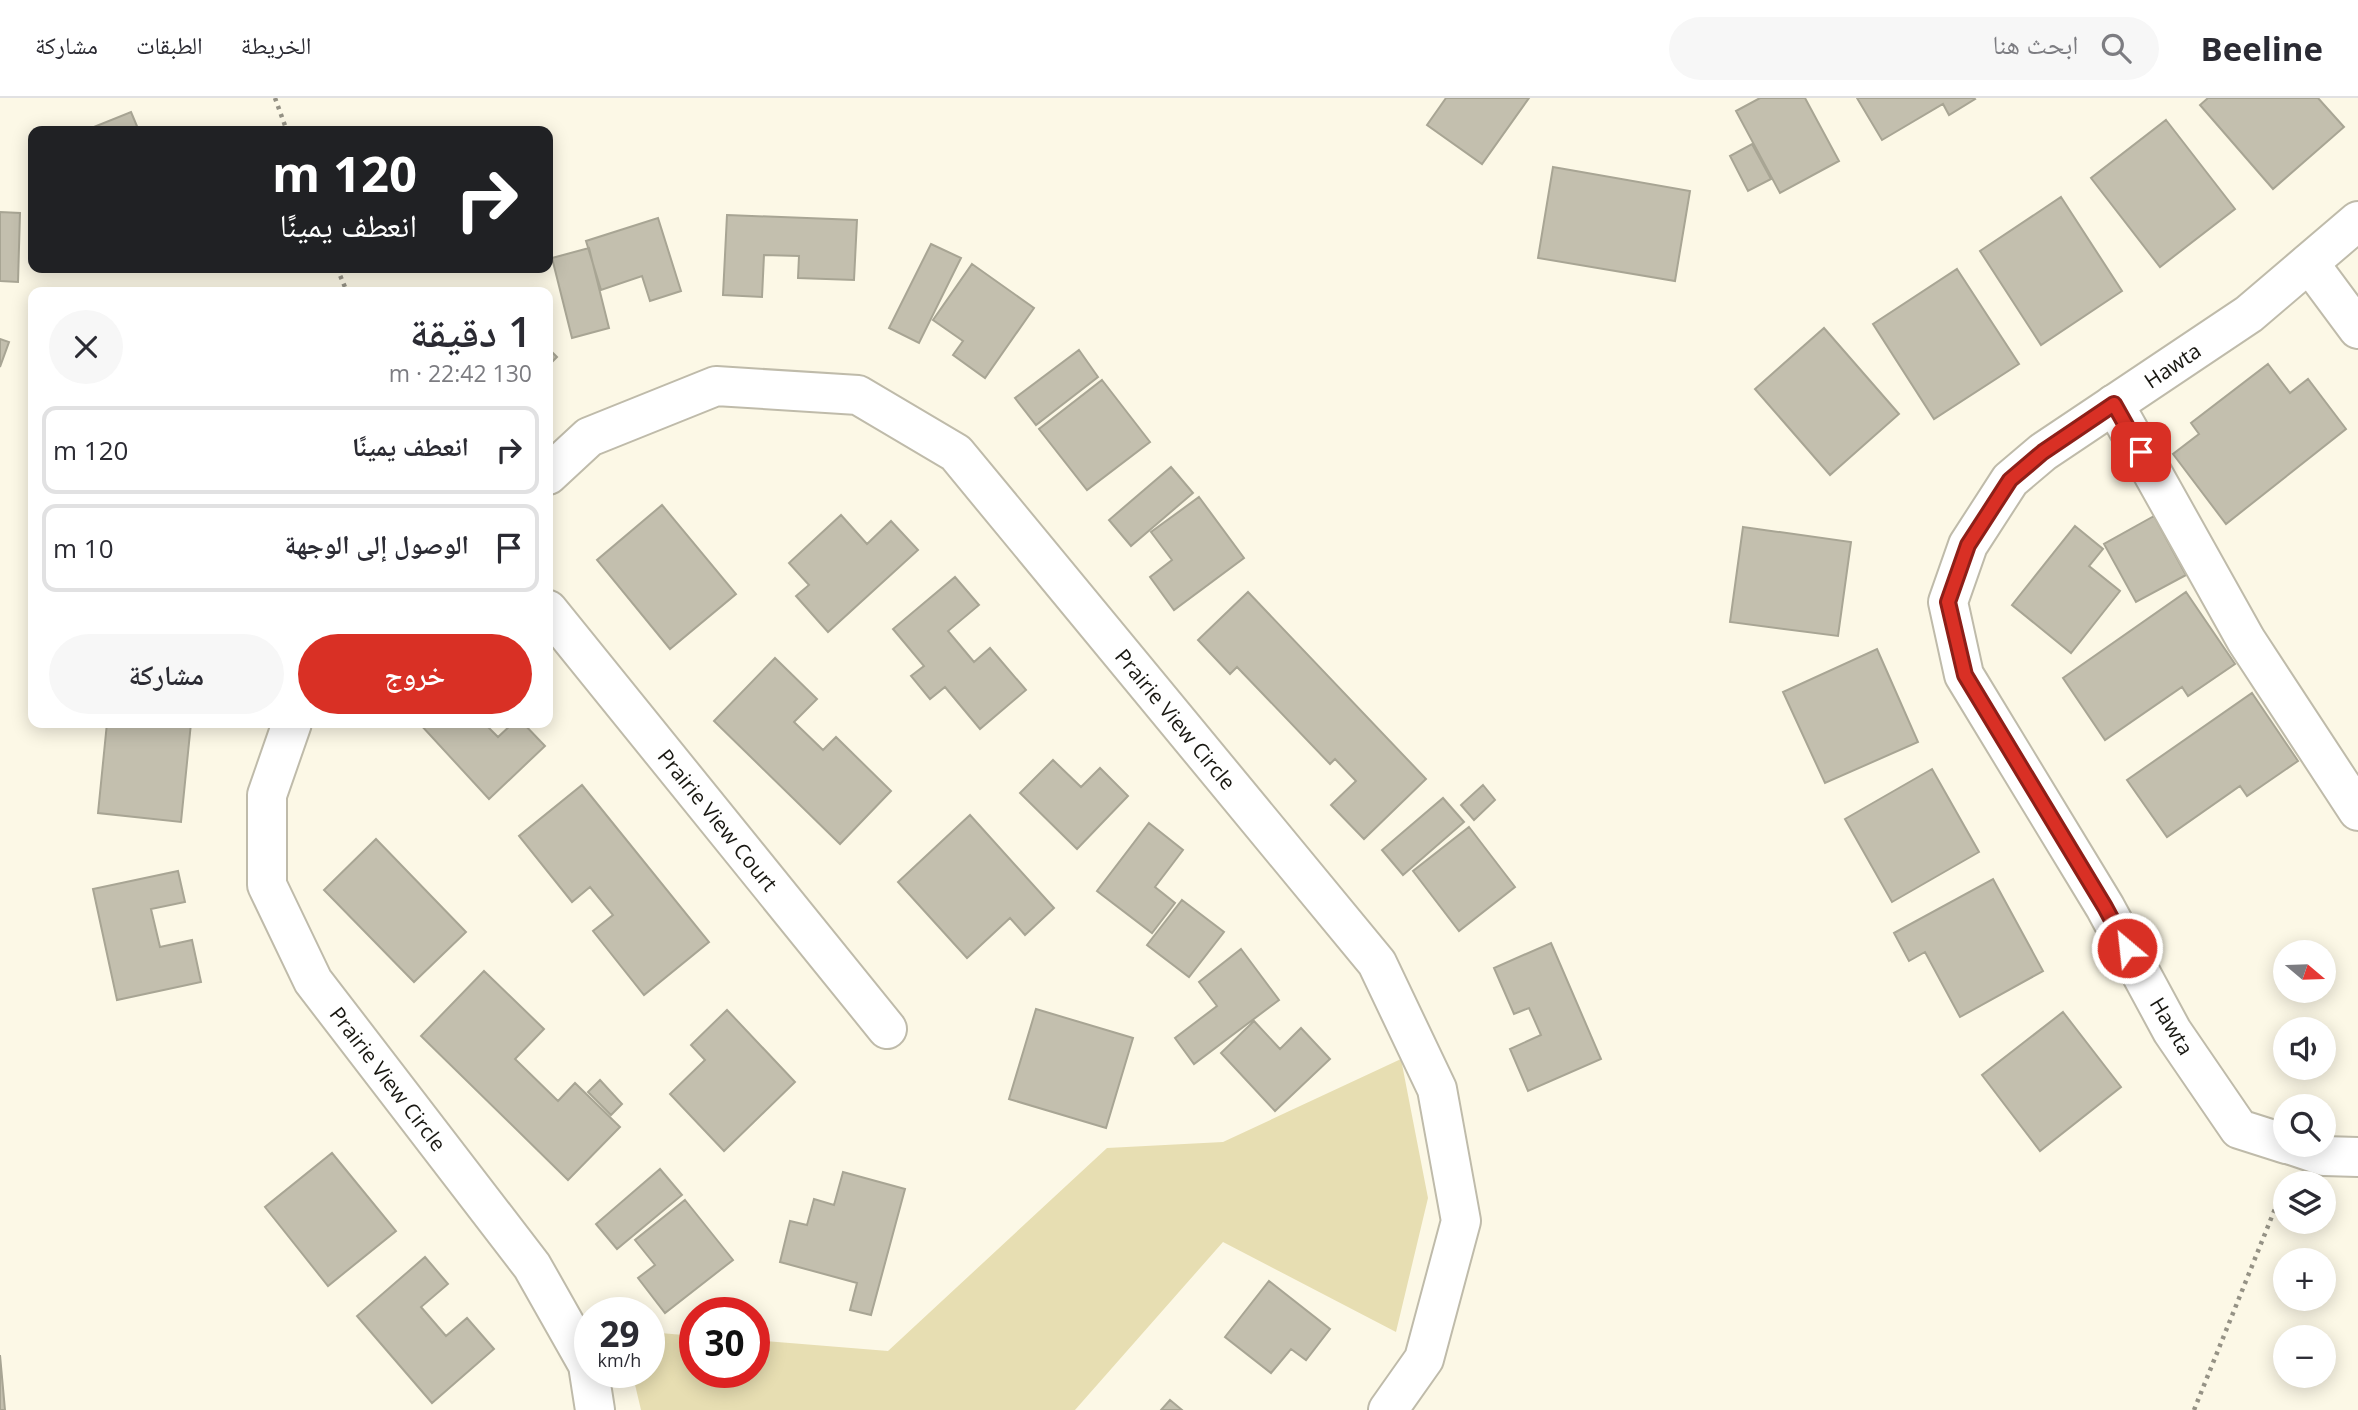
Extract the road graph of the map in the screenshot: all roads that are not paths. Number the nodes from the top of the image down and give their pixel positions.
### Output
1 (2358, 222) edge
2 (2309, 263) junction
3 (2358, 329) edge
4 (2114, 404) junction
5 (553, 470) edge
6 (553, 616) edge
7 (290, 728) edge
8 (2358, 811) edge
9 (887, 1029) dead end
10 (2273, 1140) edge
11 (2336, 1156) edge
12 (2358, 1157) edge
13 (596, 1410) edge
14 (1388, 1410) edge

1 - 2 street, Hawta
2 - 3 street
2 - 4 street, Hawta
4 - 8 street
4 - 10 street, Hawta
5 - 14 street, Prairie View Circle
6 - 9 street, Prairie View Court
7 - 13 street, Prairie View Circle
11 - 12 street, Hawta

